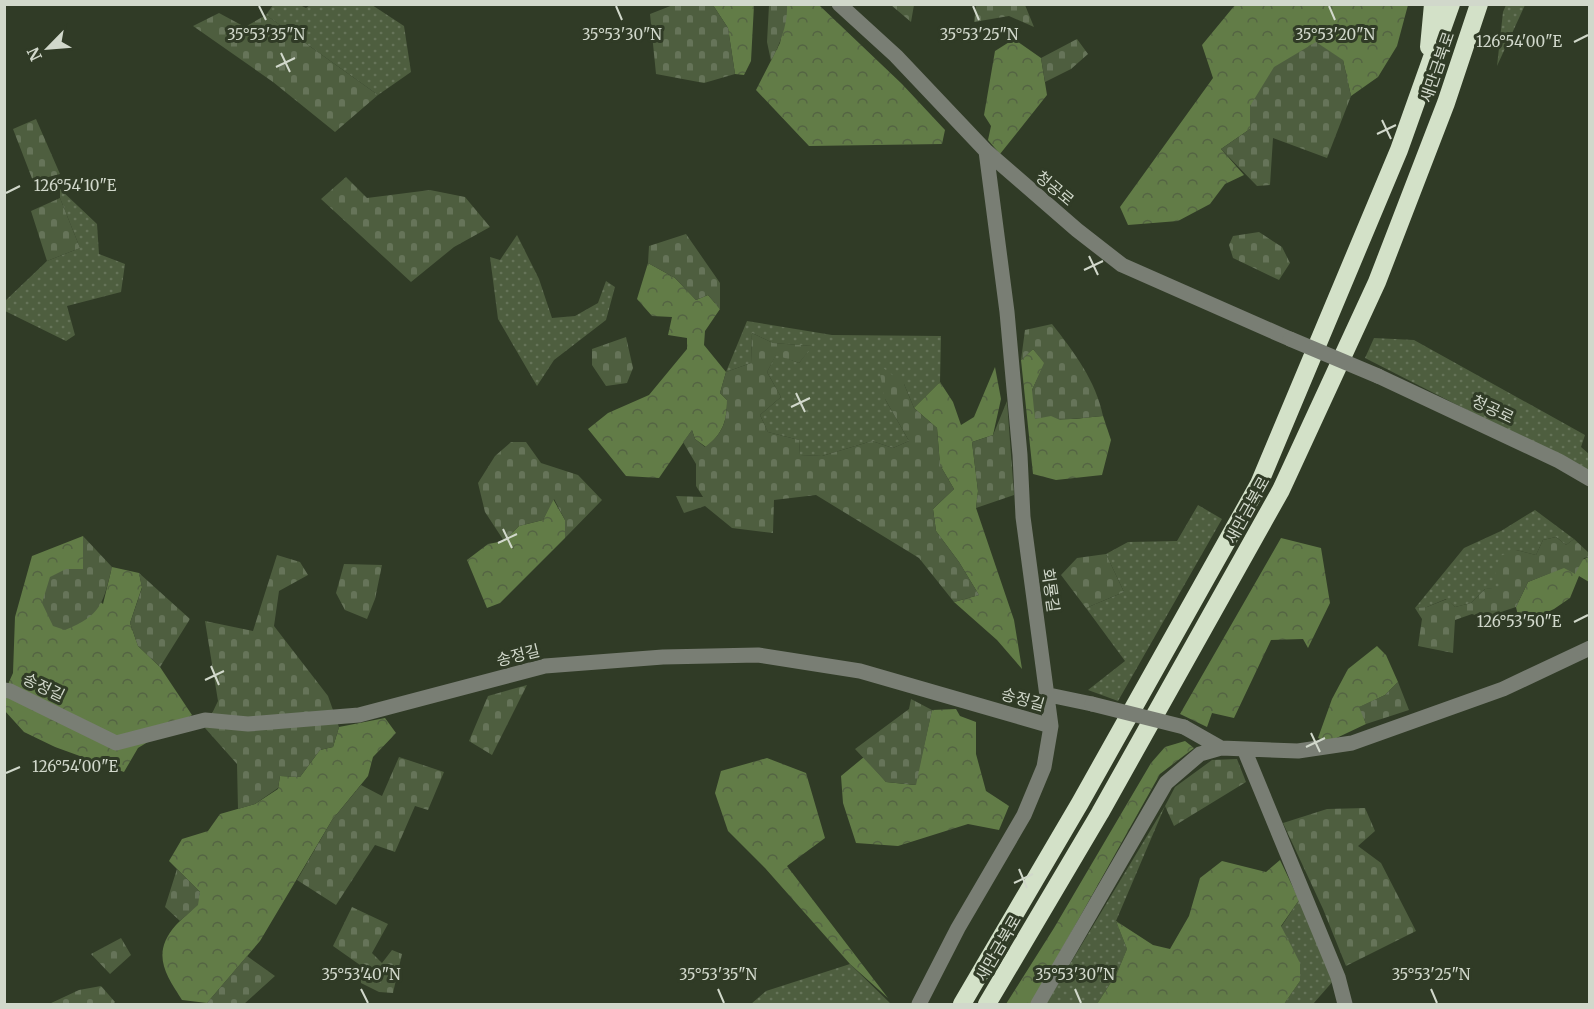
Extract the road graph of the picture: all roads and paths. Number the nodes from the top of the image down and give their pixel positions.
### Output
1 (839, 4) edge
2 (1433, 4) edge
3 (1451, 4) edge
4 (1479, 4) edge
5 (1487, 4) edge
6 (1429, 63) junction
7 (1446, 104) junction
8 (986, 151) junction
9 (1590, 479) edge
10 (1590, 648) edge
11 (4, 690) edge
12 (1049, 695) junction
13 (1051, 726) junction
14 (1221, 748) junction
15 (1244, 749) junction
16 (919, 1005) edge
17 (962, 1005) edge
18 (987, 1005) edge
19 (1038, 1005) edge
20 (1345, 1005) edge

1 - 8 street, 청공로
2 - 6 highway
3 - 6 highway, 새만금북로
4 - 7 highway, 새만금북로
5 - 7 highway
6 - 17 highway, 새만금북로
7 - 18 highway, 새만금북로
8 - 9 street, 청공로, bridge
8 - 12 street, 회룡길
10 - 15 street
11 - 13 street, 송정길
12 - 13 street, 회룡길
12 - 14 street, bridge
13 - 16 street, 회룡길
14 - 15 street
14 - 19 street
15 - 20 street

